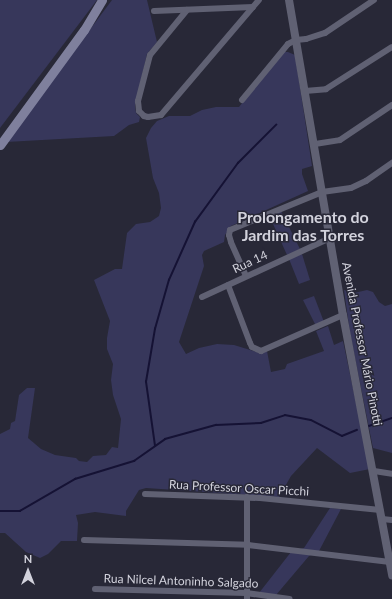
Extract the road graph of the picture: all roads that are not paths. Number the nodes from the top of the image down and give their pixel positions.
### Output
1 (102, 0) edge
2 (259, 0) edge
3 (289, 0) edge
4 (374, 0) edge
5 (253, 7) junction
6 (187, 10) junction
7 (154, 11) dead end
8 (296, 40) junction
9 (392, 47) edge
10 (305, 91) junction
11 (242, 100) dead end
12 (392, 105) edge
13 (315, 144) junction
14 (0, 145) edge
15 (392, 163) edge
16 (322, 192) junction
17 (330, 238) junction
18 (246, 276) junction
19 (228, 285) junction
20 (202, 297) dead end
21 (343, 315) junction
22 (374, 472) junction
23 (392, 474) edge
24 (145, 494) dead end
25 (247, 497) junction
26 (381, 515) junction
27 (392, 520) edge
28 (84, 540) dead end
29 (248, 545) junction
30 (391, 564) edge
31 (392, 575) edge
32 (95, 589) dead end
33 (246, 596) edge
34 (290, 599) edge

1 - 14 main road
2 - 5 street
3 - 8 street, Avenida Professor Mário Pinotti
4 - 8 street
5 - 6 street
5 - 6 street
6 - 7 street
8 - 10 street, Avenida Professor Mário Pinotti
8 - 11 street
9 - 10 street
10 - 13 street, Avenida Professor Mário Pinotti
12 - 13 street
13 - 16 street, Avenida Professor Mário Pinotti
15 - 16 street
16 - 17 street, Avenida Professor Mário Pinotti
16 - 18 street
17 - 18 street, Rua 14
17 - 21 street, Avenida Professor Mário Pinotti
18 - 19 street, Rua 14
19 - 20 street, Rua 14
19 - 21 street
21 - 22 street, Avenida Professor Mário Pinotti
22 - 23 street
22 - 26 street, Avenida Professor Mário Pinotti
24 - 25 street, Rua Professor Oscar Picchi
25 - 26 street, Rua Professor Oscar Picchi
25 - 29 street
26 - 27 street, Rua Professor Oscar Picchi
26 - 30 street, Avenida Professor Mário Pinotti
28 - 29 street
29 - 30 street
29 - 33 street
30 - 31 street, Avenida Professor Mário Pinotti
32 - 33 street, Rua Nilcel Antoninho Salgado
33 - 34 street, Rua Nilcel Antoninho Salgado

